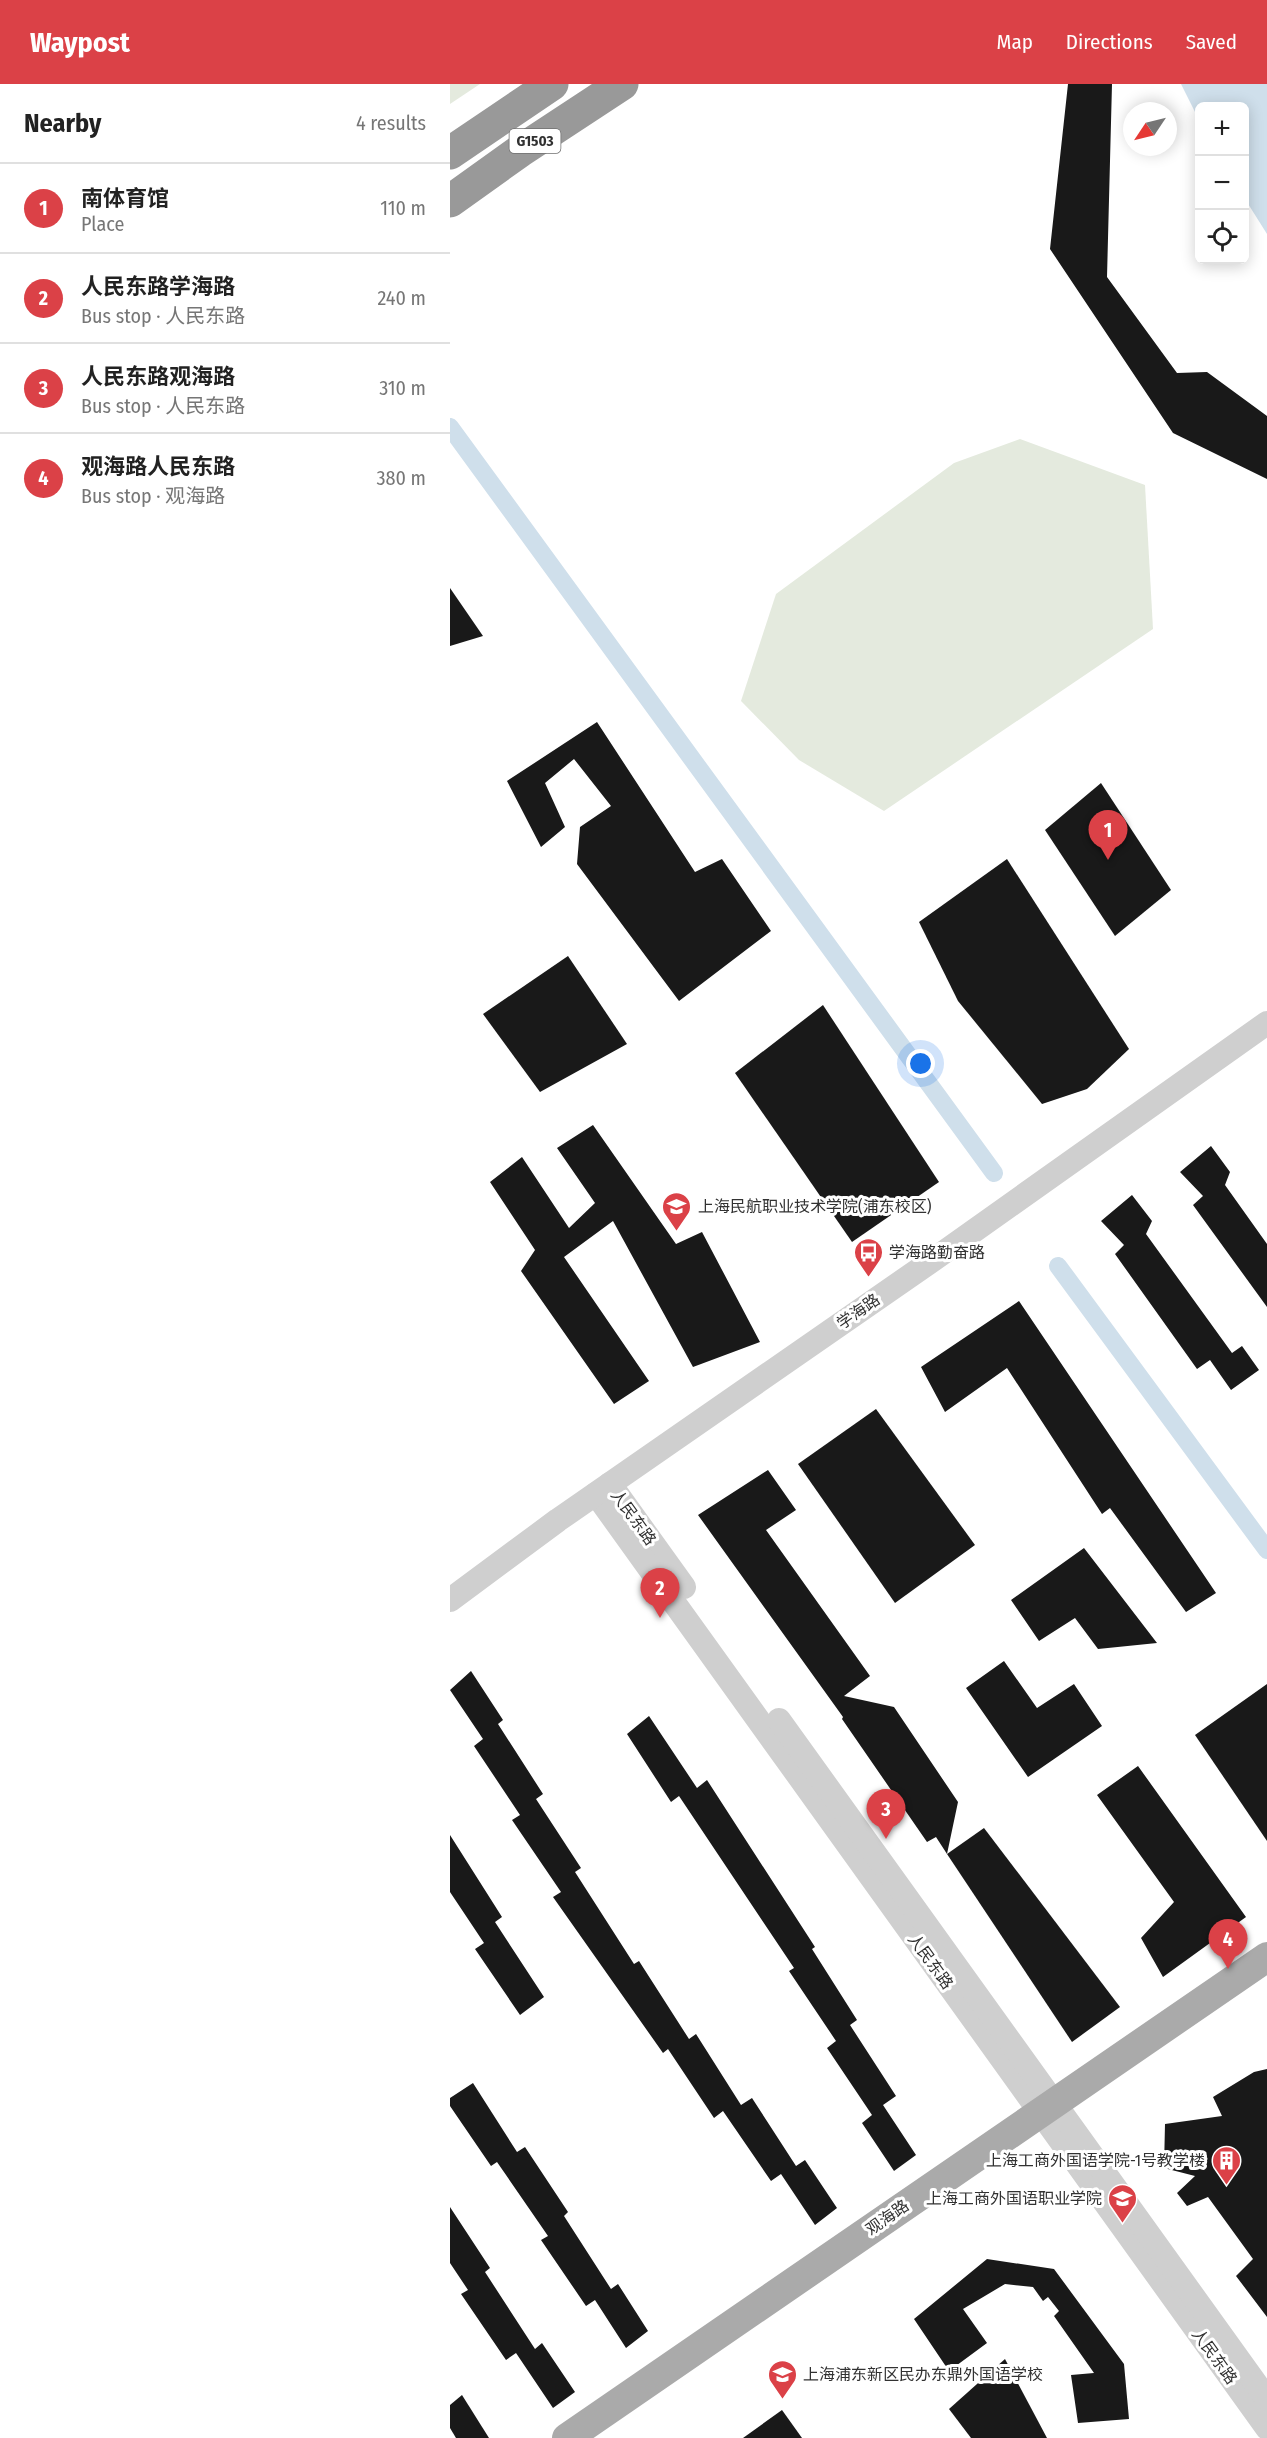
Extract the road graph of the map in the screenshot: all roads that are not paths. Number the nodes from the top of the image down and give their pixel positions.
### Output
1 (552, 84) edge
2 (622, 84) edge
3 (450, 153) edge
4 (450, 201) edge
5 (1267, 1023) edge
6 (603, 1489) junction
7 (450, 1600) edge
8 (1267, 1957) edge
9 (1267, 1981) edge
10 (1053, 2116) junction
11 (1267, 2399) edge
12 (1267, 2428) edge
13 (567, 2438) edge
14 (602, 2438) edge

1 - 3 highway, G1503
2 - 4 highway, G1503
5 - 6 street, 学海路
6 - 7 street, 学海路
6 - 10 street, 人民东路
8 - 10 main road, 观海路
9 - 10 main road, 观海路
10 - 11 street, 人民东路
10 - 12 street, 人民东路
10 - 13 main road, 观海路
10 - 14 main road, 观海路

